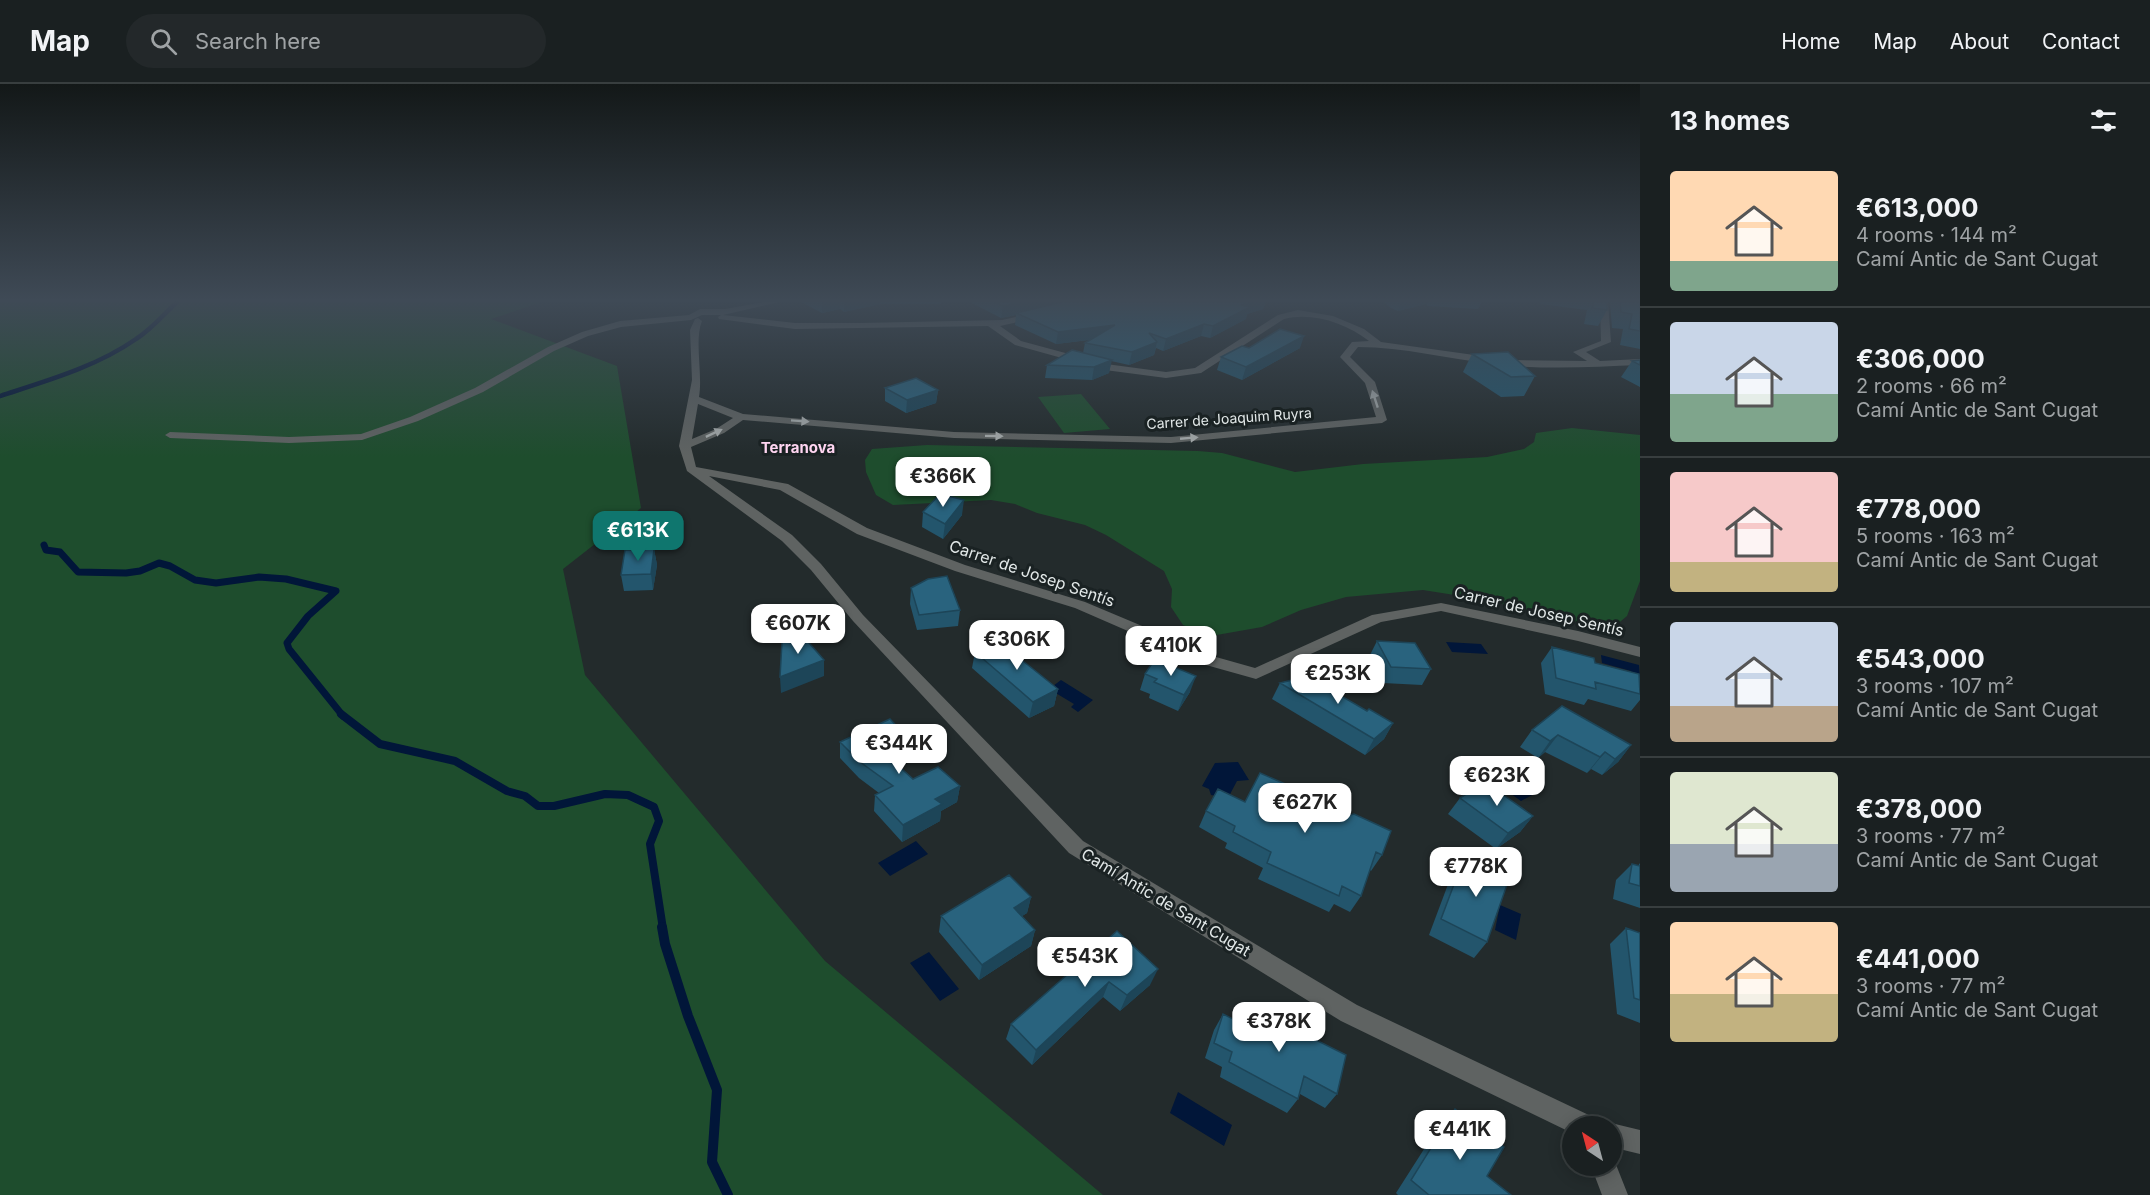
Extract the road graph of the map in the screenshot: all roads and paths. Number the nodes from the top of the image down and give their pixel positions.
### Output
1 (542, 354) edge
2 (695, 354) edge
3 (1057, 354) edge
4 (1224, 354) edge
5 (1347, 354) edge
6 (1446, 354) edge
7 (1580, 354) edge
8 (1640, 362) edge
9 (1600, 364) junction
10 (694, 399) junction
11 (741, 417) junction
12 (170, 435) dead end
13 (685, 446) junction
14 (691, 469) junction
15 (1640, 652) edge
16 (1563, 1116) edge
17 (1622, 1138) edge
18 (1640, 1142) edge
19 (1608, 1176) edge
20 (1615, 1195) edge

1 - 12 street
2 - 10 street
3 - 4 street
11 -> 5 street, Carrer de Joaquim Ruyra
6 - 9 street, Carrer de Joaquim Ruyra
7 - 9 street
8 - 9 street, Carrer de Joaquim Ruyra
10 - 11 street, Carrer de Joaquim Ruyra
10 - 13 street
13 -> 11 street
13 - 14 street
14 - 15 street, Carrer de Josep Sentís
14 - 16 street, Camí Antic de Sant Cugat
17 - 18 street
19 - 20 street

